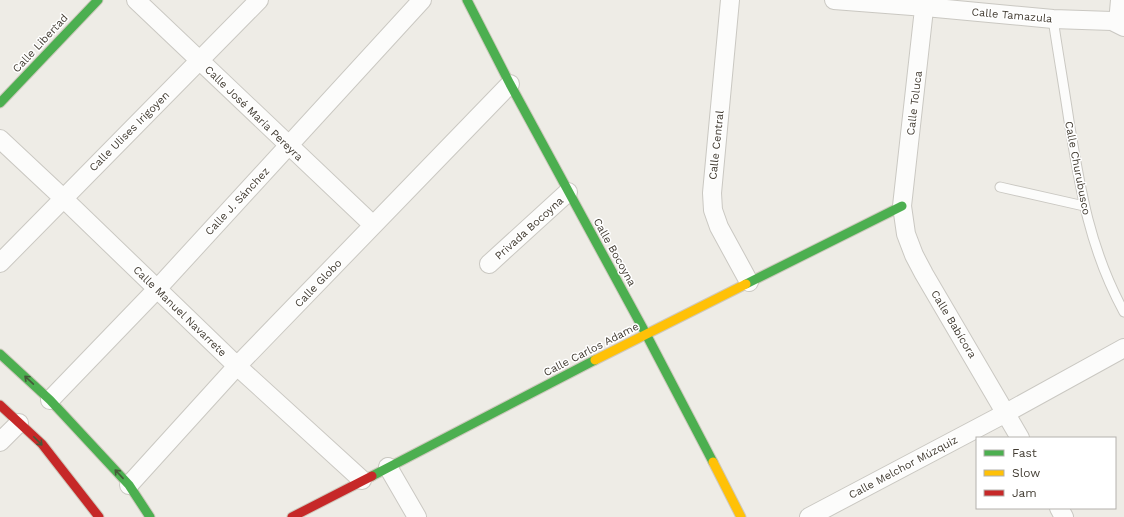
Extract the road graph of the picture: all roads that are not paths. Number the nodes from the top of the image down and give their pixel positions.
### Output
1 (98, 0) edge
2 (136, 0) edge
3 (259, 0) edge
4 (422, 0) edge
5 (467, 0) edge
6 (730, 0) edge
7 (834, 0) edge
8 (1120, 0) edge
9 (925, 3) edge
10 (1053, 19) junction
11 (1121, 25) edge
12 (199, 60) junction
13 (510, 84) junction
14 (0, 103) edge
15 (0, 139) edge
16 (288, 146) junction
17 (1000, 186) dead end
18 (568, 192) junction
19 (63, 198) junction
20 (902, 206) junction
21 (1084, 206) junction
22 (373, 225) junction
23 (0, 263) edge
24 (489, 264) dead end
25 (749, 282) junction
26 (157, 289) junction
27 (1124, 312) edge
28 (646, 334) junction
29 (1124, 348) edge
30 (0, 354) edge
31 (237, 366) junction
32 (50, 400) junction
33 (0, 404) edge
34 (1006, 413) junction
35 (19, 423) junction
36 (1019, 437) edge
37 (0, 442) edge
38 (388, 467) junction
39 (362, 480) junction
40 (129, 485) junction
41 (97, 516) edge
42 (150, 517) edge
43 (292, 517) edge
44 (417, 517) edge
45 (741, 517) edge
46 (809, 517) edge

1 - 14 street, Calle Libertad
2 - 12 street, Calle José María Pereyra
3 - 12 street, Calle Ulises Irigoyen
4 - 16 street, Calle J. Sánchez
5 - 13 street, Calle Bocoyna
6 - 25 street, Calle Central
7 - 9 street, Calle Tamazula
8 - 11 street
9 - 10 street, Calle Tamazula
9 - 20 street, Calle Toluca
10 - 11 street, Calle Tamazula
10 - 21 lane, Calle Churubusco
12 - 16 street, Calle José María Pereyra
12 - 19 street, Calle Ulises Irigoyen
13 - 18 street, Calle Bocoyna
13 - 22 street, Calle Globo
15 - 19 street, Calle Manuel Navarrete
16 - 22 street, Calle José María Pereyra
16 - 26 street, Calle J. Sánchez
17 - 21 lane
18 - 24 street, Privada Bocoyna
18 - 28 street, Calle Bocoyna
19 - 23 street, Calle Ulises Irigoyen
19 - 26 street, Calle Manuel Navarrete
20 - 25 street, Calle Carlos Adame
20 - 34 street, Calle Babícora
21 - 27 lane, Calle Churubusco
22 - 31 street, Calle Globo
25 - 28 street, Calle Carlos Adame
26 - 31 street, Calle Manuel Navarrete
26 - 32 street, Calle J. Sánchez
28 - 38 street, Calle Carlos Adame
28 - 45 street, Calle Bocoyna
29 - 34 street, Calle Melchor Múzquiz
32 -> 30 street
31 - 39 street, Calle Manuel Navarrete
31 - 40 street, Calle Globo
40 -> 32 street
33 - 35 street
34 - 36 street, Calle Babícora
34 - 46 street, Calle Melchor Múzquiz
35 - 37 street
35 -> 41 street
38 - 39 street, Calle Carlos Adame
38 - 44 street
39 - 43 street, Calle Carlos Adame
40 - 42 street

